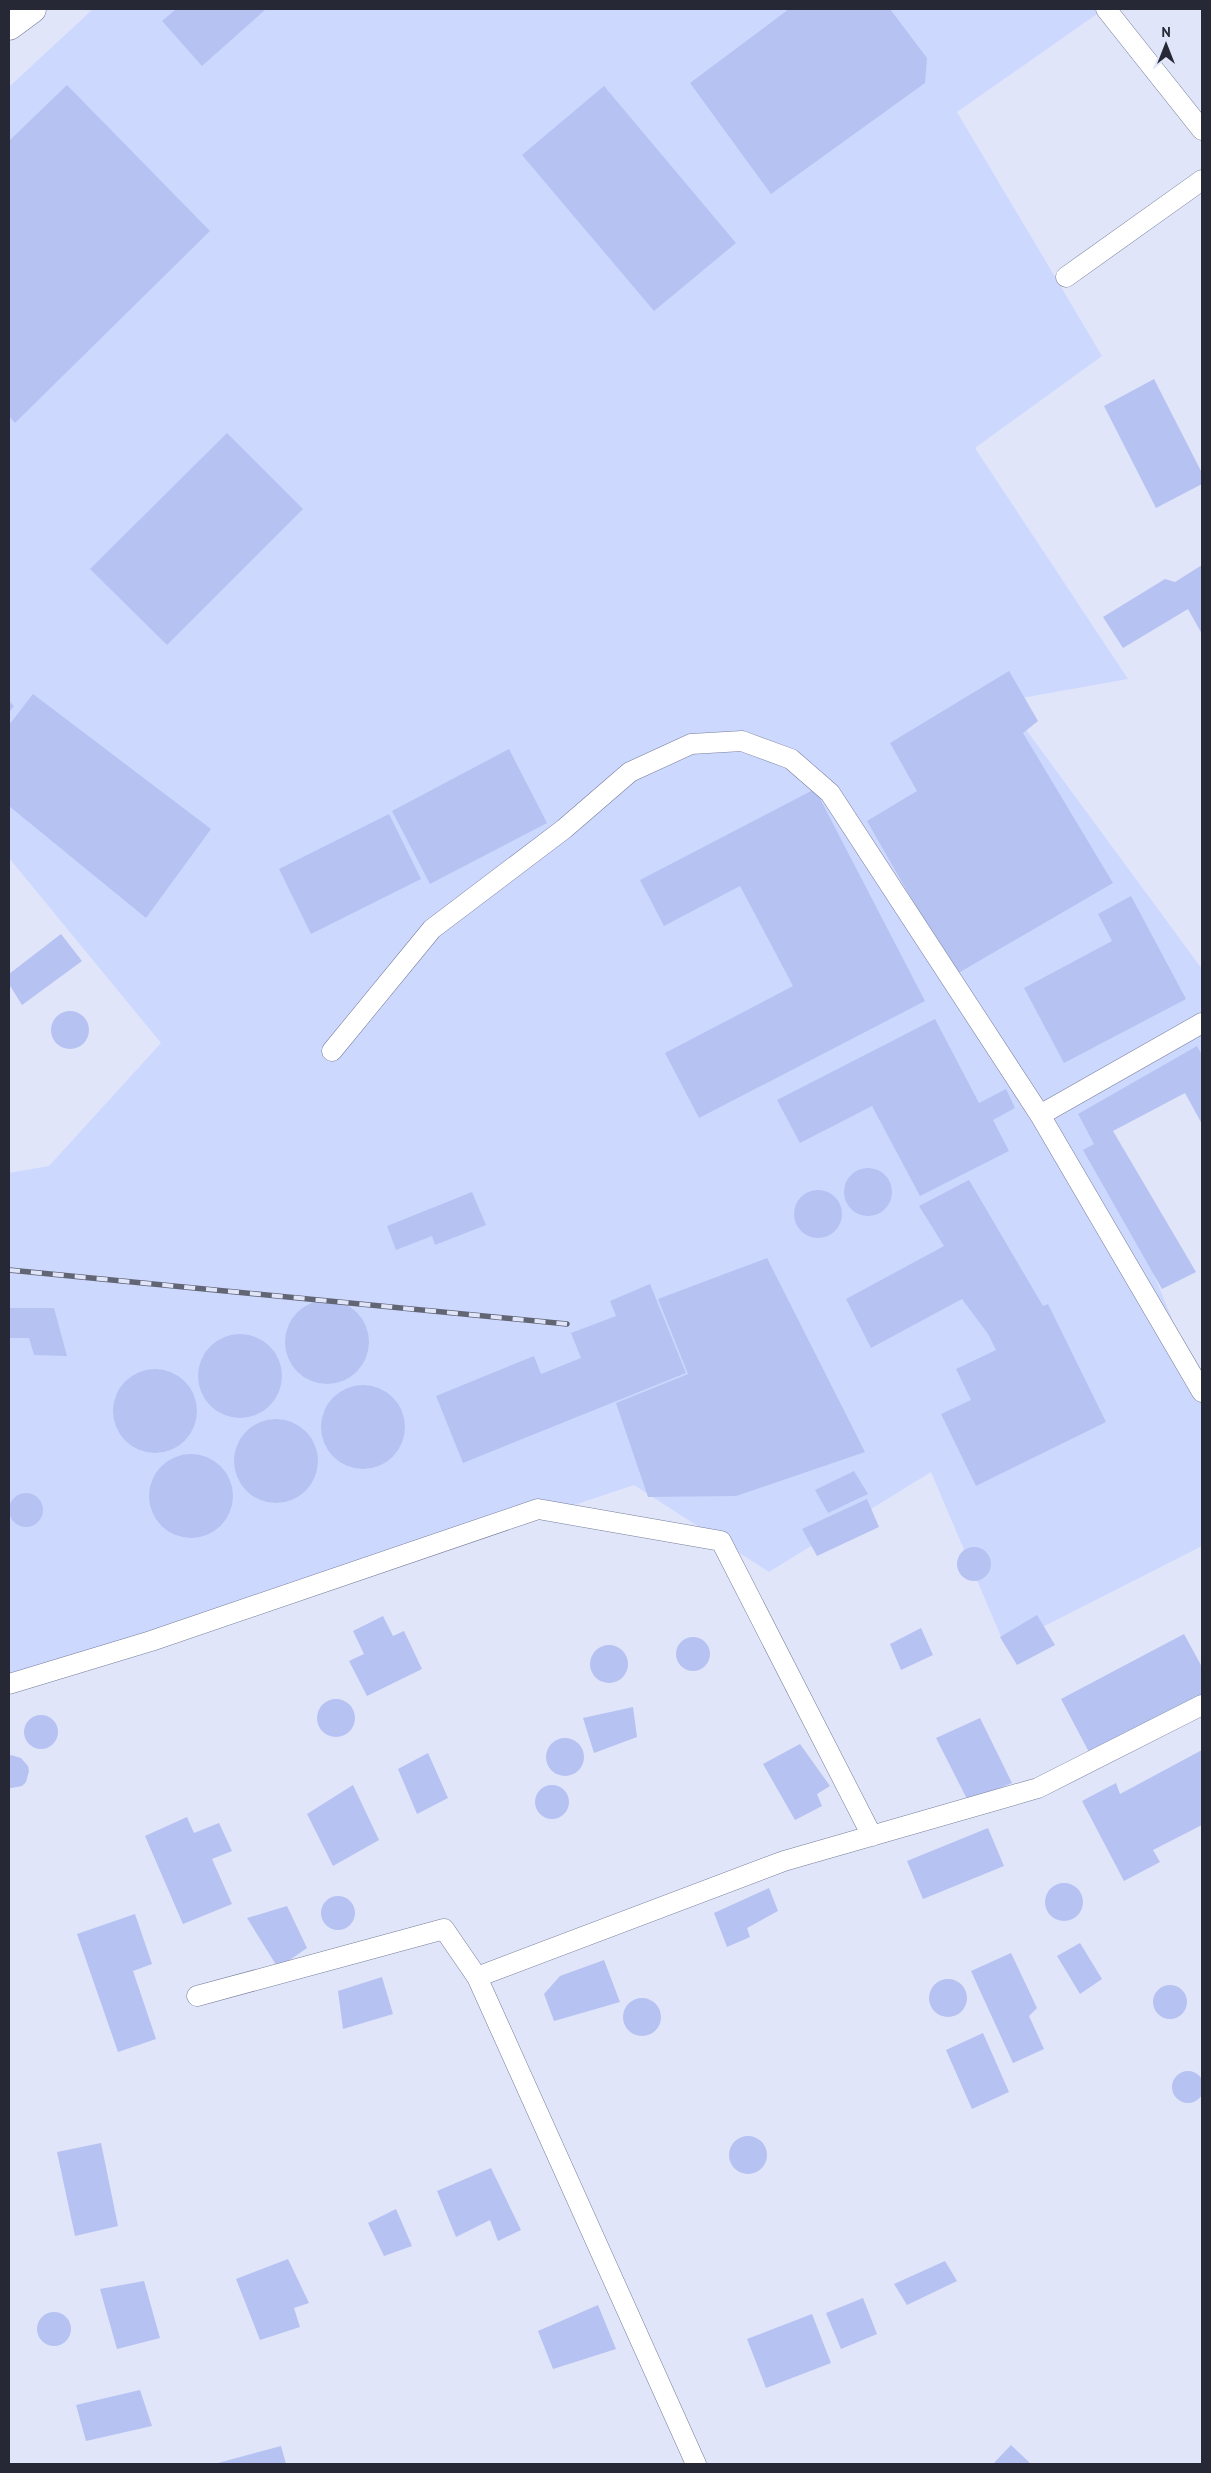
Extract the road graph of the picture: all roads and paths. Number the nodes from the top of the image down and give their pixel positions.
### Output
1 (32, 9) edge
2 (1106, 9) edge
3 (9, 26) edge
4 (1202, 130) edge
5 (1202, 180) edge
6 (1066, 277) dead end
7 (1202, 1023) edge
8 (332, 1051) dead end
9 (1040, 1115) junction
10 (1202, 1392) edge
11 (9, 1684) edge
12 (1202, 1705) edge
13 (872, 1836) junction
14 (476, 1977) junction
15 (197, 1996) dead end
16 (696, 2464) edge

1 - 3 street
2 - 4 lane
5 - 6 lane
7 - 9 lane
8 - 9 lane
9 - 10 lane
11 - 13 lane
12 - 13 lane
13 - 14 lane
14 - 15 lane
14 - 16 lane

